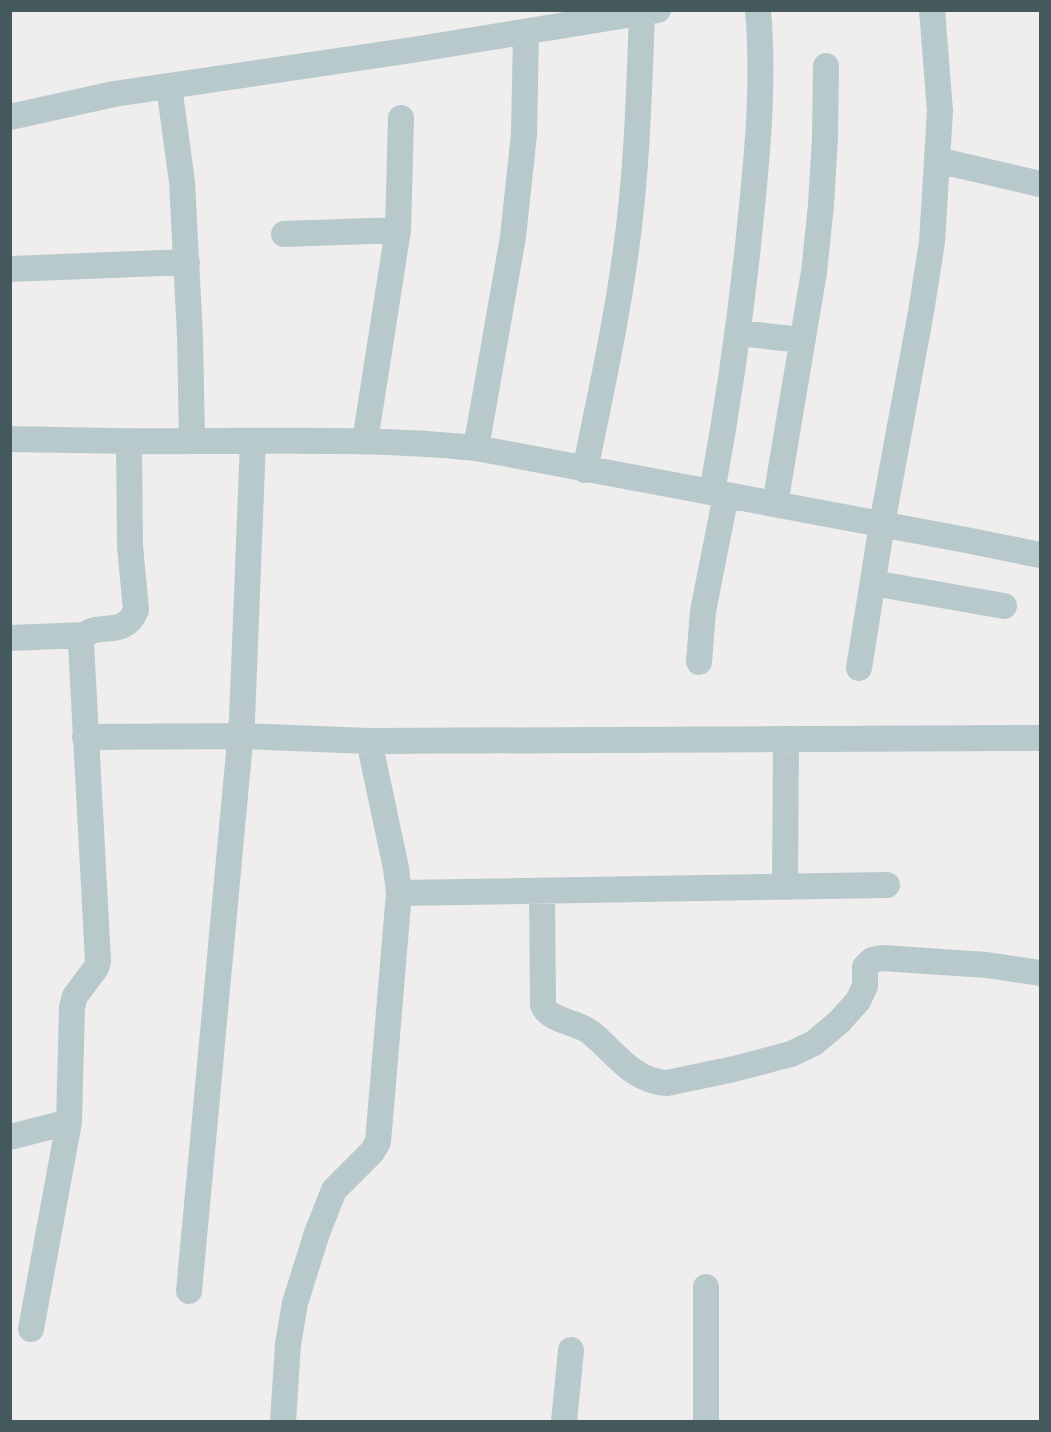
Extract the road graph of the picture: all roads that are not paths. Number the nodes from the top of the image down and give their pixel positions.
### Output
1 (758, 10) edge
2 (932, 10) edge
3 (650, 12) edge
4 (526, 32) junction
5 (826, 66) dead end
6 (169, 86) junction
7 (10, 117) edge
8 (401, 118) dead end
9 (937, 160) junction
10 (1041, 184) edge
11 (398, 230) junction
12 (284, 234) dead end
13 (187, 262) junction
14 (10, 269) edge
15 (739, 333) junction
16 (801, 340) junction
17 (10, 439) edge
18 (129, 441) junction
19 (192, 441) junction
20 (254, 441) junction
21 (365, 441) junction
22 (476, 448) junction
23 (585, 470) junction
24 (719, 493) junction
25 (775, 504) junction
26 (882, 524) junction
27 (1041, 555) edge
28 (873, 583) junction
29 (1005, 606) dead end
30 (84, 635) junction
31 (10, 638) edge
32 (699, 662) dead end
33 (859, 668) dead end
34 (241, 736) junction
35 (85, 737) junction
36 (1041, 738) edge
37 (786, 739) junction
38 (369, 741) junction
39 (887, 885) dead end
40 (785, 887) junction
41 (542, 891) junction
42 (399, 893) junction
43 (1041, 973) edge
44 (69, 1122) junction
45 (10, 1137) edge
46 (705, 1287) dead end
47 (189, 1292) dead end
48 (30, 1329) dead end
49 (571, 1350) dead end
50 (284, 1422) edge
51 (564, 1422) edge
52 (706, 1422) edge

1 - 15 street
2 - 9 street
3 - 4 street
3 - 23 street
4 - 6 street
4 - 22 street
5 - 16 street
6 - 7 street
6 - 13 street
8 - 11 street
9 - 10 street
9 - 26 street
11 - 12 street
11 - 21 street
13 - 14 street
13 - 19 street
15 - 16 street
15 - 24 street
16 - 25 street
17 - 18 street
18 - 19 street
18 - 30 street
19 - 20 street
20 - 21 street
20 - 34 street
21 - 22 street
22 - 23 street
23 - 24 street
24 - 25 street
24 - 32 street
25 - 26 street
26 - 27 street
26 - 28 street
28 - 29 street
28 - 33 street
30 - 31 street
30 - 35 street
34 - 35 street
34 - 38 street
34 - 47 street
35 - 44 street
36 - 37 street
37 - 38 street
37 - 40 street
38 - 42 street
39 - 40 street
40 - 41 street
41 - 42 street
41 - 43 street
42 - 50 street
44 - 45 street
44 - 48 street
46 - 52 street
49 - 51 street

